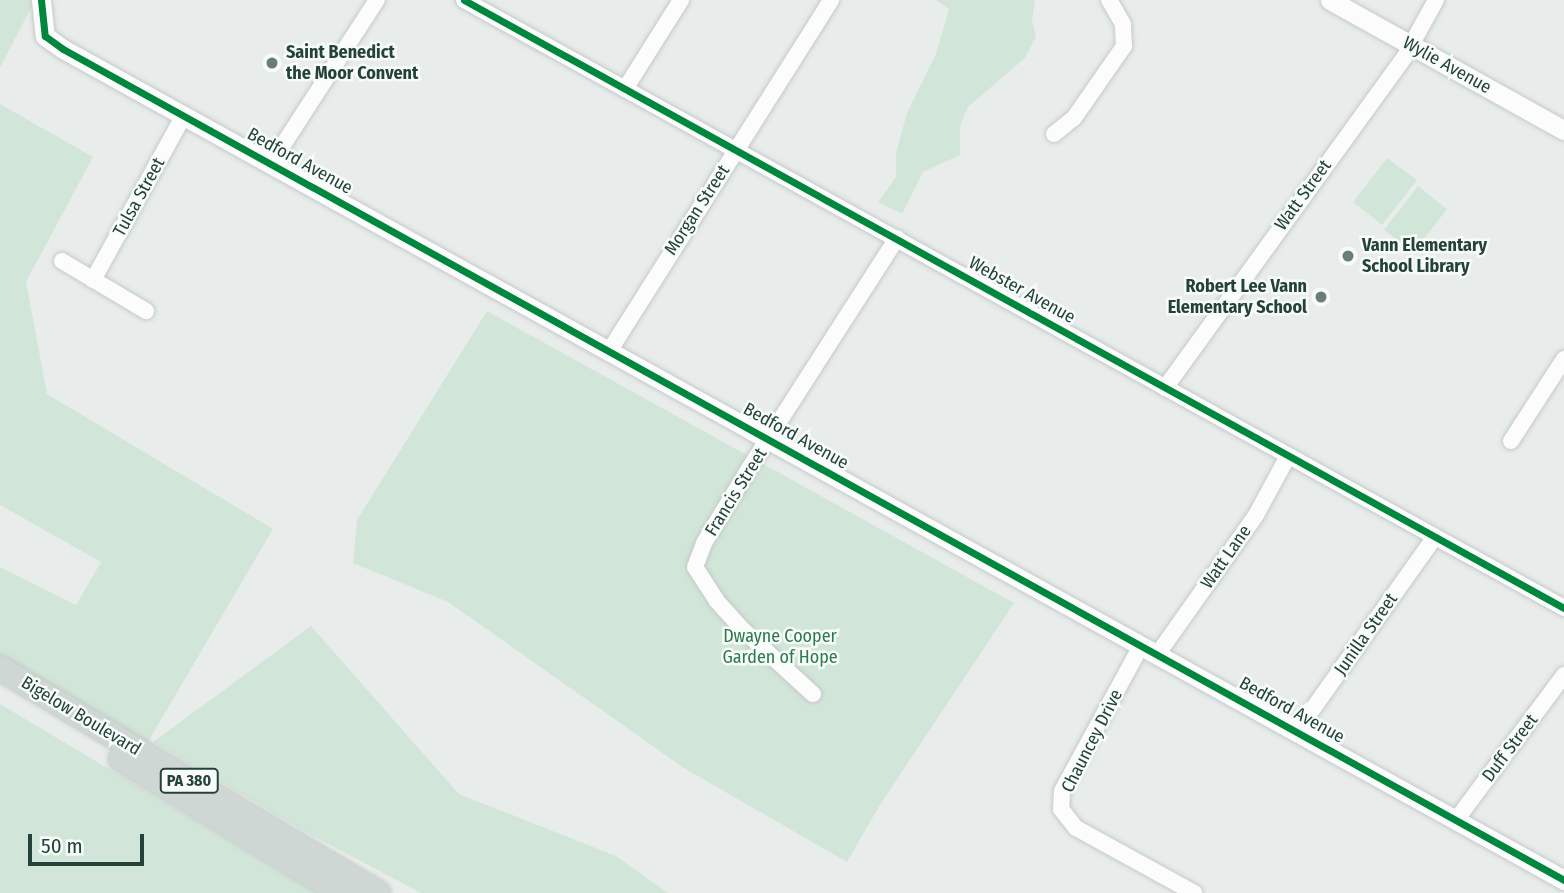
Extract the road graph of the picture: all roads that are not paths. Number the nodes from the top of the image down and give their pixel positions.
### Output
1 (41, 0) edge
2 (377, 0) edge
3 (464, 0) edge
4 (681, 0) edge
5 (831, 0) edge
6 (1109, 0) edge
7 (1330, 0) edge
8 (1436, 0) edge
9 (1411, 45) junction
10 (625, 89) junction
11 (184, 115) junction
12 (1564, 130) edge
13 (1054, 134) dead end
14 (736, 150) junction
15 (272, 162) junction
16 (897, 238) junction
17 (61, 261) dead end
18 (93, 280) junction
19 (146, 311) dead end
20 (610, 350) junction
21 (1564, 359) edge
22 (1165, 388) junction
23 (768, 439) junction
24 (1511, 441) dead end
25 (1288, 456) junction
26 (1435, 537) junction
27 (1564, 608) edge
28 (1149, 650) junction
29 (0, 668) edge
30 (1564, 675) edge
31 (0, 687) edge
32 (813, 694) dead end
33 (1297, 731) junction
34 (1456, 820) junction
35 (1564, 880) edge
36 (342, 893) edge
37 (378, 893) edge
38 (1195, 893) edge

1 - 11 street, Bedford Avenue
2 - 15 street
3 - 10 street, Webster Avenue
4 - 10 street
5 - 14 street, Morgan Street
6 - 13 street
7 - 9 street, Wylie Avenue
8 - 9 street, Watt Street
9 - 12 street, Wylie Avenue
9 - 22 street, Watt Street
10 - 14 street, Webster Avenue
11 - 15 street, Bedford Avenue
11 - 18 street, Tulsa Street
14 - 16 street, Webster Avenue
14 - 20 street, Morgan Street
15 - 20 street, Bedford Avenue
16 - 22 street, Webster Avenue
16 - 23 street, Francis Street
17 - 18 street
18 - 19 street
20 - 23 street, Bedford Avenue
21 - 24 street
22 - 25 street, Webster Avenue
23 - 28 street, Bedford Avenue
23 - 32 street, Francis Street
25 - 26 street, Webster Avenue
25 - 28 street, Watt Lane
26 - 27 street, Webster Avenue
26 - 33 street, Junilla Street
28 - 33 street, Bedford Avenue
28 - 38 street, Chauncey Drive
29 - 37 main road, Bigelow Boulevard / PA 380
30 - 34 street, Duff Street
31 - 36 main road, Bigelow Boulevard / PA 380
33 - 34 street, Bedford Avenue
34 - 35 street, Bedford Avenue

